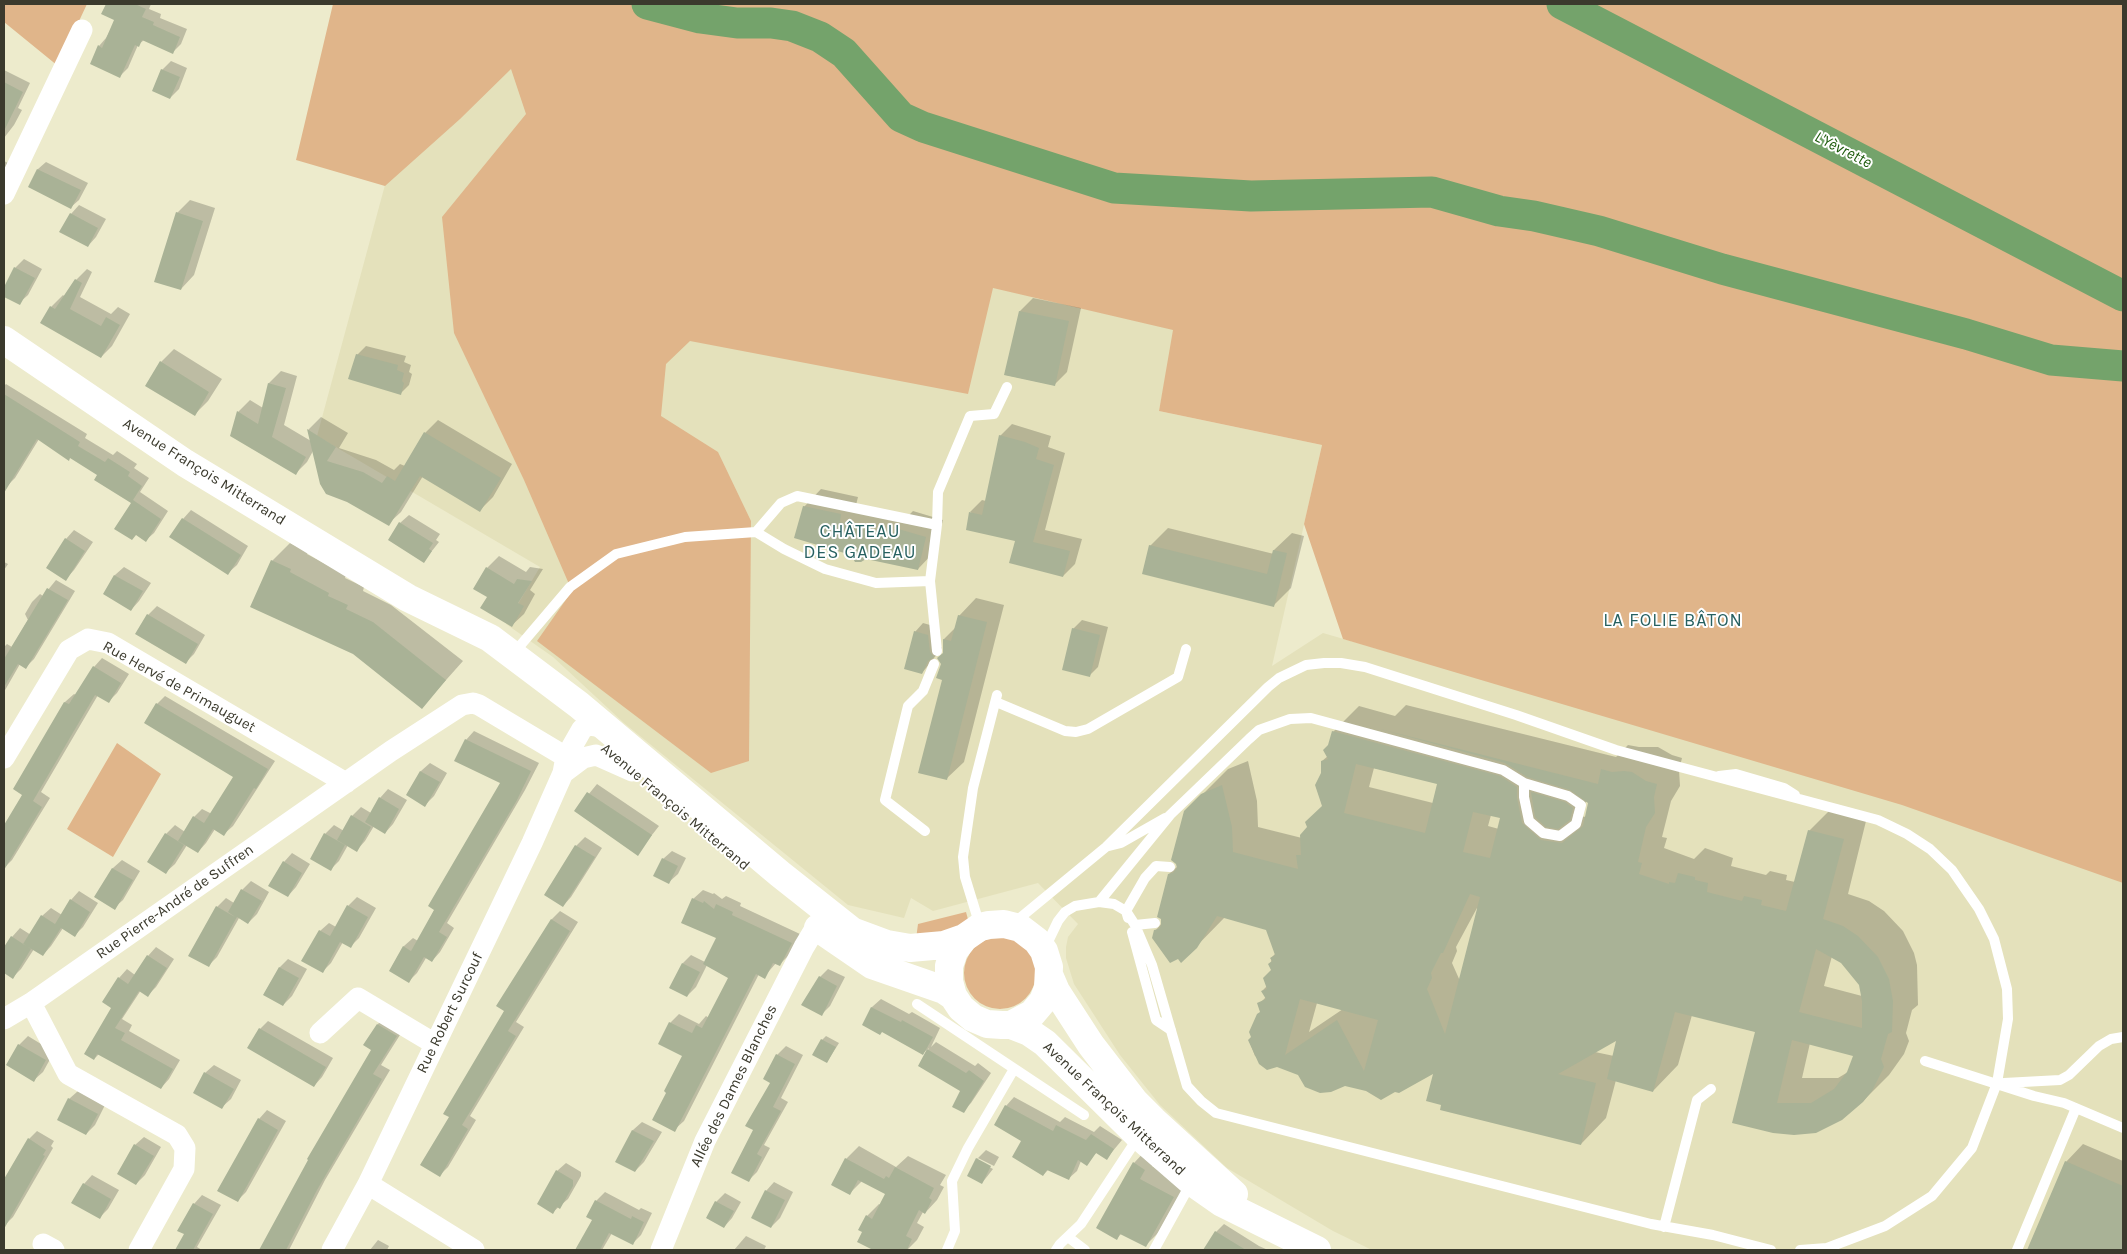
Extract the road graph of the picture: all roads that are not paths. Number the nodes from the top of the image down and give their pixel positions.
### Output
1 (82, 30) dead end
2 (4, 194) edge
3 (4, 340) edge
4 (1007, 387) dead end
5 (937, 525) junction
6 (756, 532) junction
7 (930, 581) junction
8 (408, 598) junction
9 (1186, 649) dead end
10 (937, 651) dead end
11 (512, 654) junction
12 (934, 664) dead end
13 (593, 728) junction
14 (4, 758) edge
15 (564, 765) junction
16 (632, 771) junction
17 (346, 783) junction
18 (1524, 783) junction
19 (1170, 816) junction
20 (925, 831) dead end
21 (1106, 847) junction
22 (1170, 867) dead end
23 (1099, 902) junction
24 (1126, 911) junction
25 (1155, 923) dead end
26 (1010, 925) junction
27 (1135, 925) junction
28 (816, 927) junction
29 (972, 932) junction
30 (1044, 951) junction
31 (1050, 977) junction
32 (953, 996) junction
33 (31, 1003) junction
34 (918, 1004) dead end
35 (4, 1019) edge
36 (1011, 1024) junction
37 (968, 1026) junction
38 (1170, 1030) junction
39 (320, 1033) dead end
40 (2123, 1038) edge
41 (435, 1044) junction
42 (1925, 1061) dead end
43 (1014, 1069) junction
44 (1997, 1083) junction
45 (1711, 1089) dead end
46 (2076, 1108) junction
47 (1084, 1115) dead end
48 (1146, 1128) junction
49 (2123, 1128) edge
50 (1192, 1182) junction
51 (368, 1184) junction
52 (1268, 1225) junction
53 (1664, 1227) junction
54 (1068, 1237) junction
55 (1311, 1249) edge
56 (140, 1250) edge
57 (332, 1250) edge
58 (474, 1250) edge
59 (661, 1250) edge
60 (947, 1250) edge
61 (1056, 1250) edge
62 (1085, 1250) edge
63 (1154, 1250) edge
64 (1771, 1250) edge
65 (1800, 1250) edge
66 (2016, 1250) edge

1 - 2 street
3 - 8 main road, Avenue François Mitterrand
4 - 5 lane
5 - 6 lane
5 - 7 lane
6 - 7 lane
6 - 11 lane
7 - 10 lane
8 - 11 main road, Avenue François Mitterrand
8 - 13 main road, Avenue François Mitterrand
9 - 29 lane
11 - 13 main road, Avenue François Mitterrand
12 - 20 lane
13 - 15 street, Rue Robert Surcouf
13 - 16 main road, Avenue François Mitterrand
13 - 29 main road, Avenue François Mitterrand
14 - 17 street, Rue Hervé de Primauguet
15 - 16 street, Rue Robert Surcouf
15 - 17 street, Rue Pierre-André de Suffren
15 - 41 street, Rue Robert Surcouf
16 - 28 main road, Avenue François Mitterrand
17 - 33 street, Rue Pierre-André de Suffren
18 - 18 lane
18 - 19 lane
19 - 21 lane
19 - 23 lane
21 - 26 lane
21 - 44 lane
22 - 24 lane
23 - 24 lane
23 - 30 lane
24 - 27 lane
24 - 38 lane
25 - 27 lane
26 - 29 main road
26 - 30 main road
27 - 38 lane
28 - 32 main road, Avenue François Mitterrand
28 - 59 street, Allée des Dames Blanches
29 - 32 main road
30 - 31 main road
31 - 36 main road
31 - 48 main road, Avenue François Mitterrand
32 - 37 main road
33 - 35 street, Rue Pierre-André de Suffren
33 - 56 street
34 - 37 lane
36 - 37 main road
36 - 48 main road, Avenue François Mitterrand
37 - 43 lane
38 - 53 lane
39 - 41 street
40 - 44 lane
41 - 51 street, Rue Robert Surcouf
42 - 44 lane
43 - 47 lane
43 - 60 lane
44 - 46 lane
44 - 65 lane
45 - 53 lane
46 - 49 lane
46 - 66 lane
48 - 50 main road, Avenue François Mitterrand
48 - 52 main road, Avenue François Mitterrand
48 - 54 lane
50 - 52 main road, Avenue François Mitterrand
50 - 63 lane
51 - 57 street, Rue Robert Surcouf
51 - 58 street
52 - 55 main road, Avenue François Mitterrand
53 - 64 lane
54 - 61 lane
54 - 62 lane

